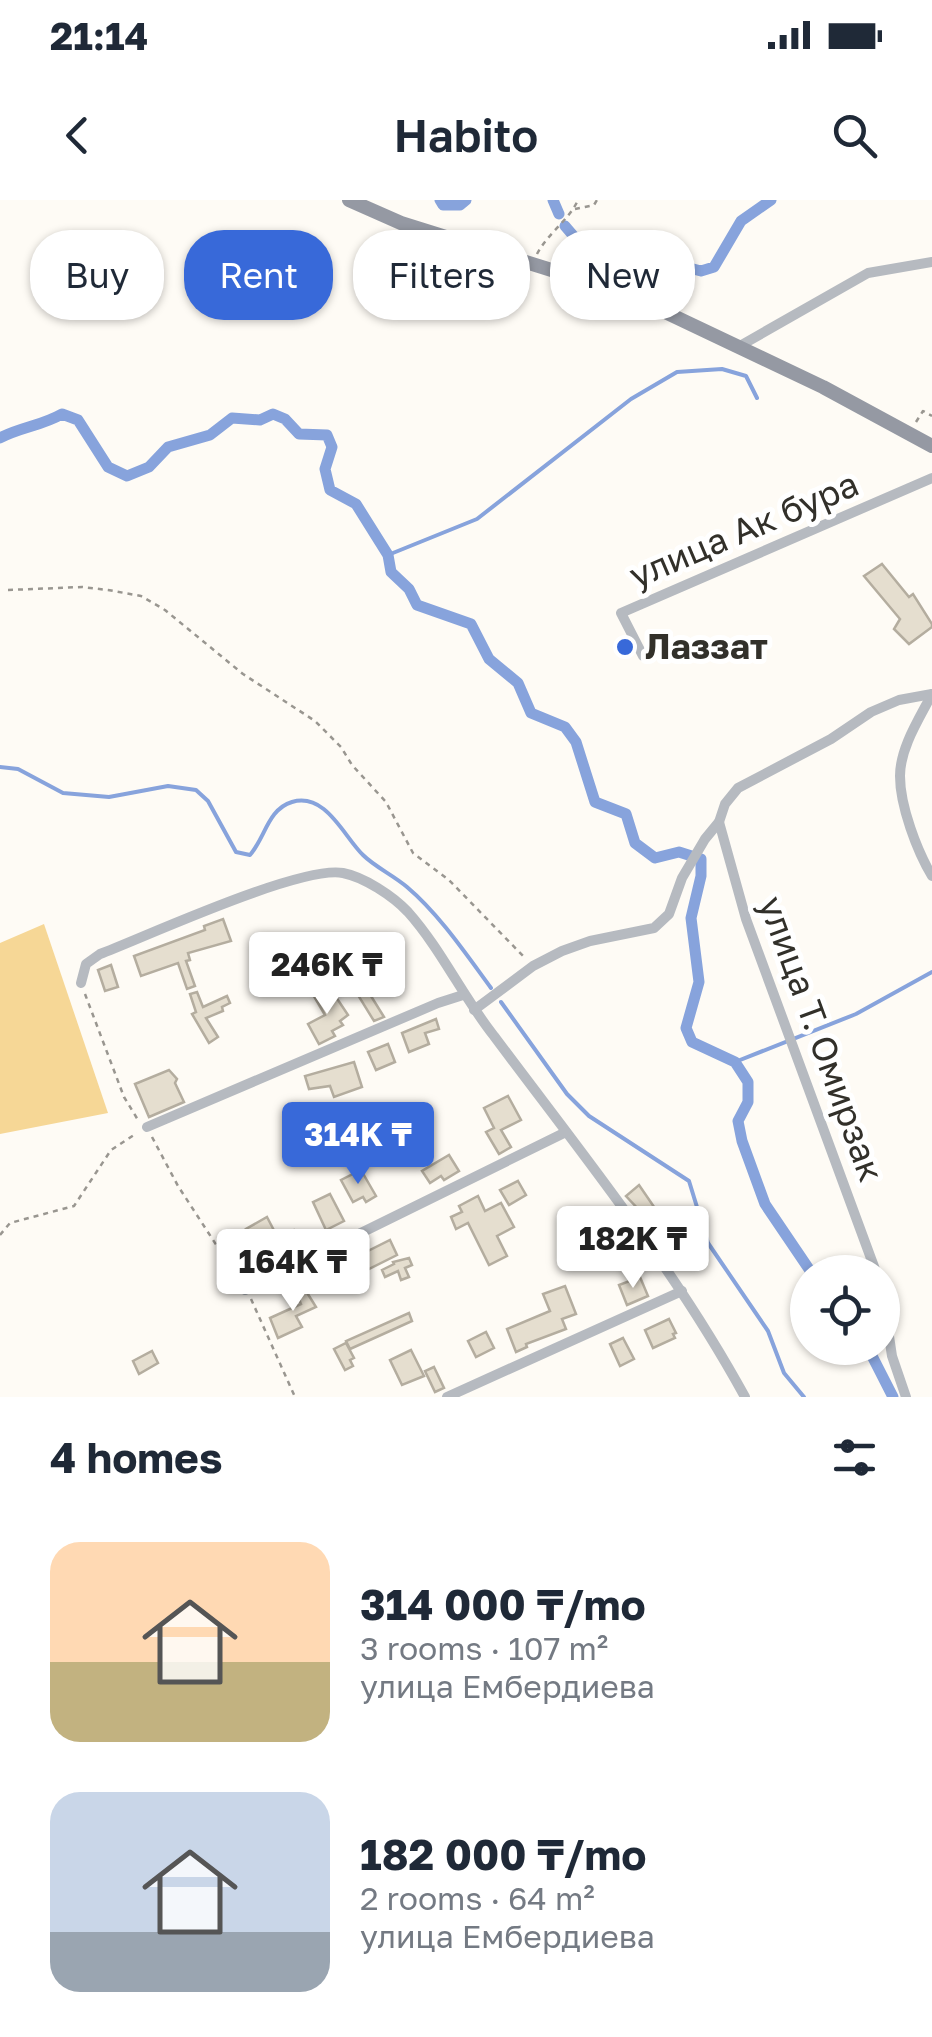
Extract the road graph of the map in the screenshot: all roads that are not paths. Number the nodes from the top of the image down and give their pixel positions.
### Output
1 (348, 200) edge
2 (932, 262) edge
3 (738, 347) junction
4 (932, 446) edge
5 (932, 478) edge
6 (643, 656) dead end
7 (719, 822) junction
8 (932, 876) edge
9 (81, 984) road end
10 (463, 995) junction
11 (474, 1010) junction
12 (147, 1127) road end
13 (566, 1132) junction
14 (870, 1255) edge
15 (245, 1290) road end
16 (682, 1291) junction
17 (895, 1365) edge
18 (447, 1397) edge
19 (745, 1397) edge
20 (906, 1397) edge

1 - 3 main road
2 - 3 street
3 - 4 main road
5 - 6 street, улица Ак бура
7 - 8 street
7 - 11 street
7 - 14 street, улица Т. Омирзак
9 - 10 street
10 - 11 street
10 - 12 street
11 - 13 street
13 - 15 street
13 - 16 street
16 - 18 street
16 - 19 street
17 - 20 street

